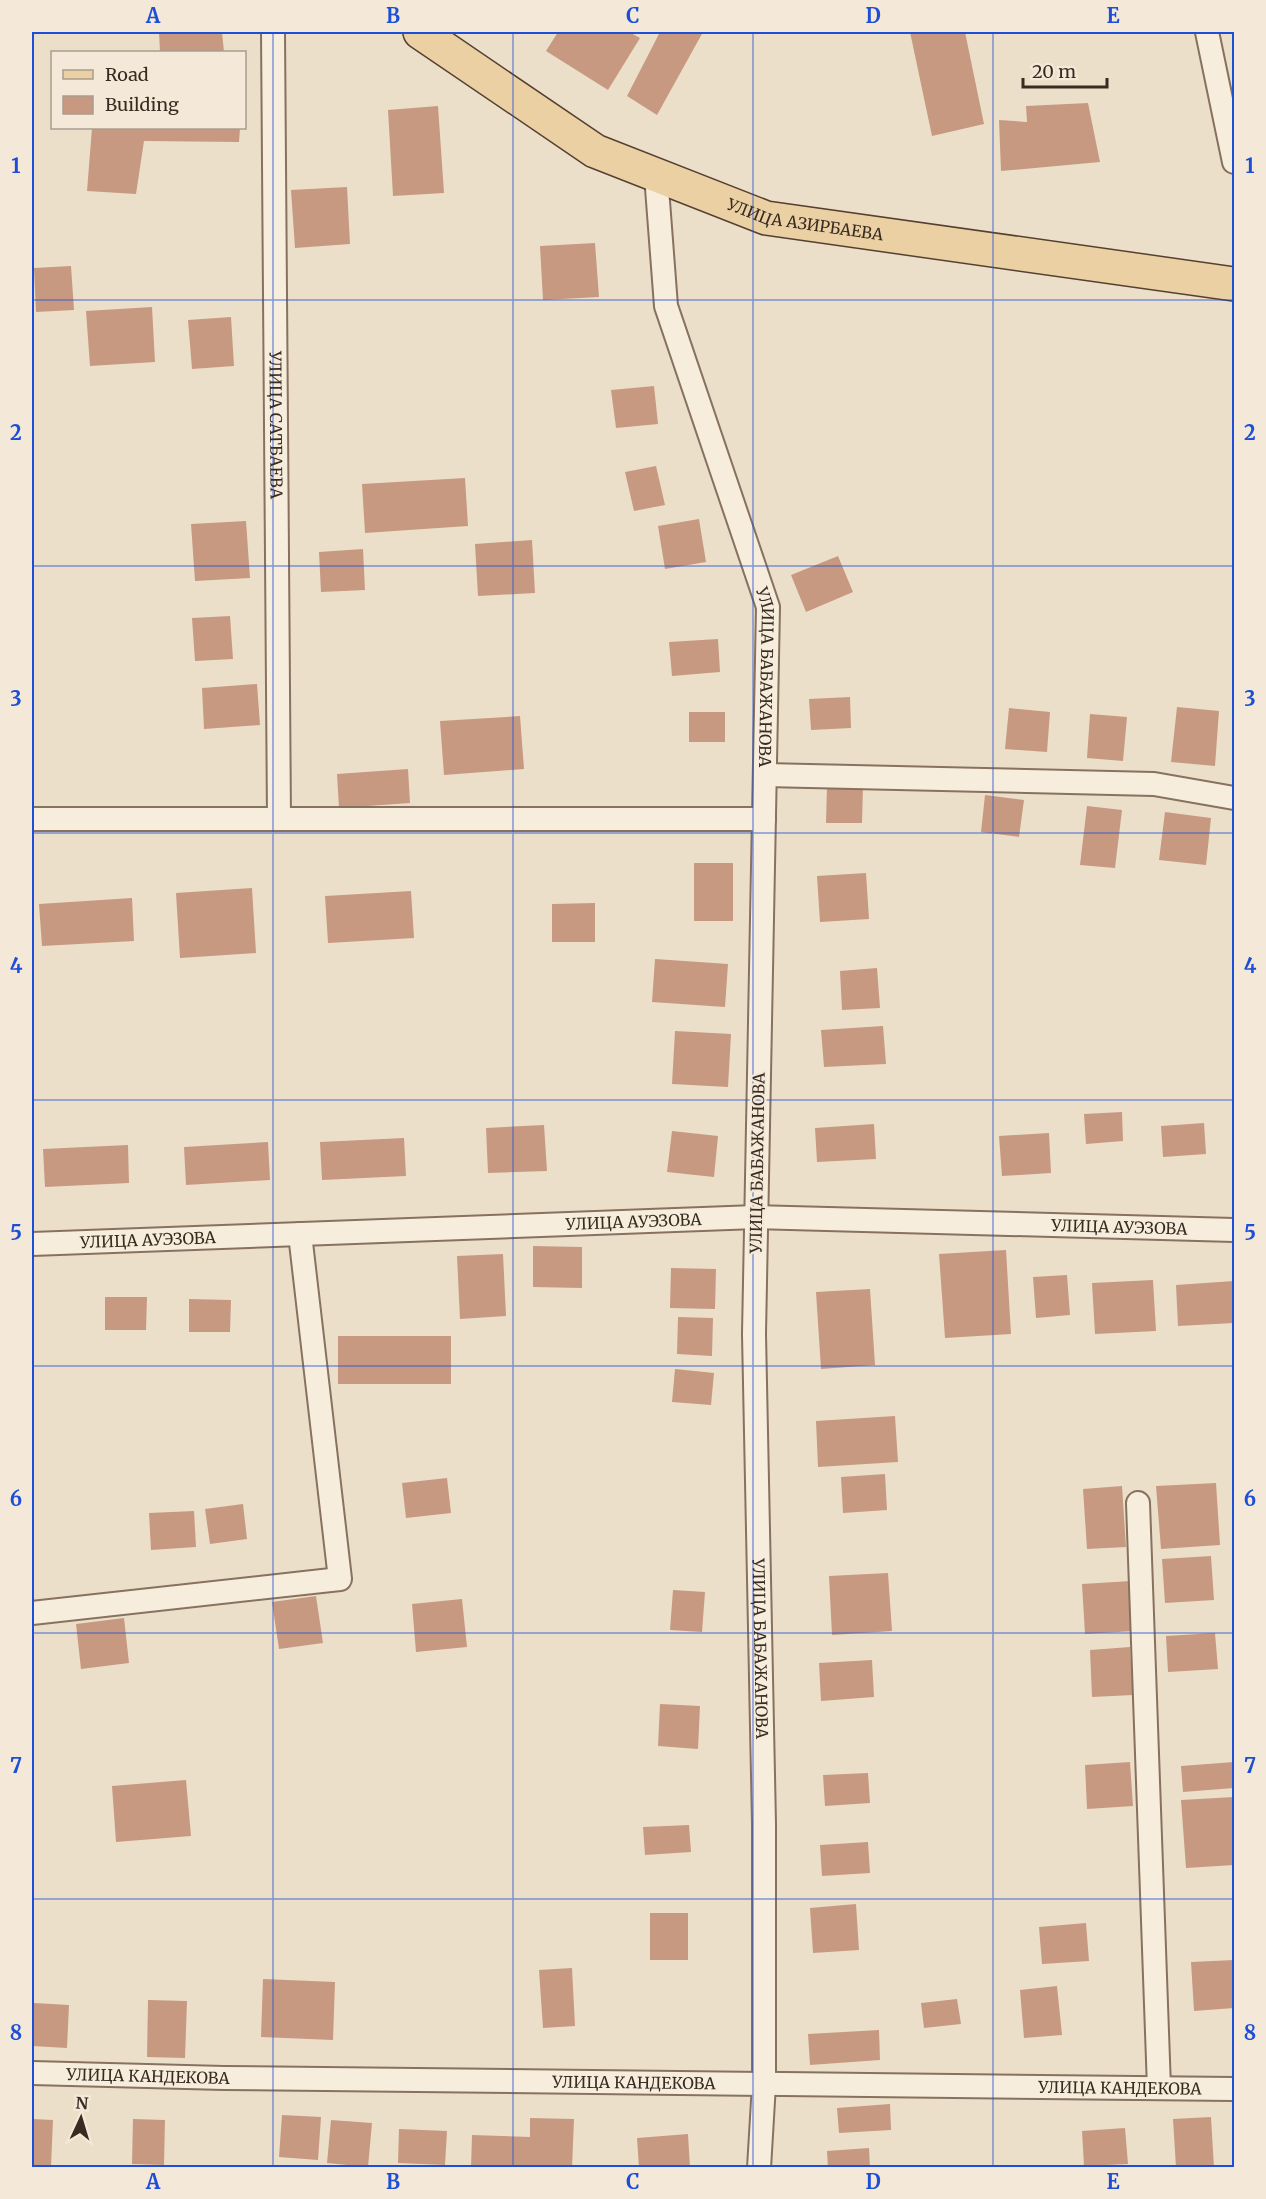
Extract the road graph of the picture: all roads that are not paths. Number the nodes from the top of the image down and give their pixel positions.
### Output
1 (273, 32) edge
2 (420, 32) edge
3 (1207, 32) edge
4 (1234, 162) edge
5 (656, 175) junction
6 (1234, 284) edge
7 (765, 775) junction
8 (1234, 798) edge
9 (32, 819) edge
10 (279, 819) junction
11 (764, 819) junction
12 (756, 1217) junction
13 (1234, 1230) edge
14 (300, 1234) junction
15 (32, 1244) edge
16 (1138, 1503) dead end
17 (32, 1613) edge
18 (32, 2073) edge
19 (764, 2085) junction
20 (1160, 2088) junction
21 (1234, 2089) edge
22 (759, 2168) edge

1 - 10 street, УЛИЦА САТБАЕВА
2 - 5 main road, УЛИЦА АЗИРБАЕВА
3 - 4 street
5 - 6 main road, УЛИЦА АЗИРБАЕВА
5 - 7 street, УЛИЦА БАБАЖАНОВА
7 - 8 street
7 - 11 street, УЛИЦА БАБАЖАНОВА
9 - 10 street
10 - 11 street
11 - 12 street, УЛИЦА БАБАЖАНОВА
12 - 13 street, УЛИЦА АУЭЗОВА
12 - 14 street, УЛИЦА АУЭЗОВА
12 - 19 street, УЛИЦА БАБАЖАНОВА
14 - 15 street, УЛИЦА АУЭЗОВА
14 - 17 street
16 - 20 street
18 - 19 street, УЛИЦА КАНДЕКОВА
19 - 20 street, УЛИЦА КАНДЕКОВА
19 - 22 street, УЛИЦА БАБАЖАНОВА
20 - 21 street, УЛИЦА КАНДЕКОВА

